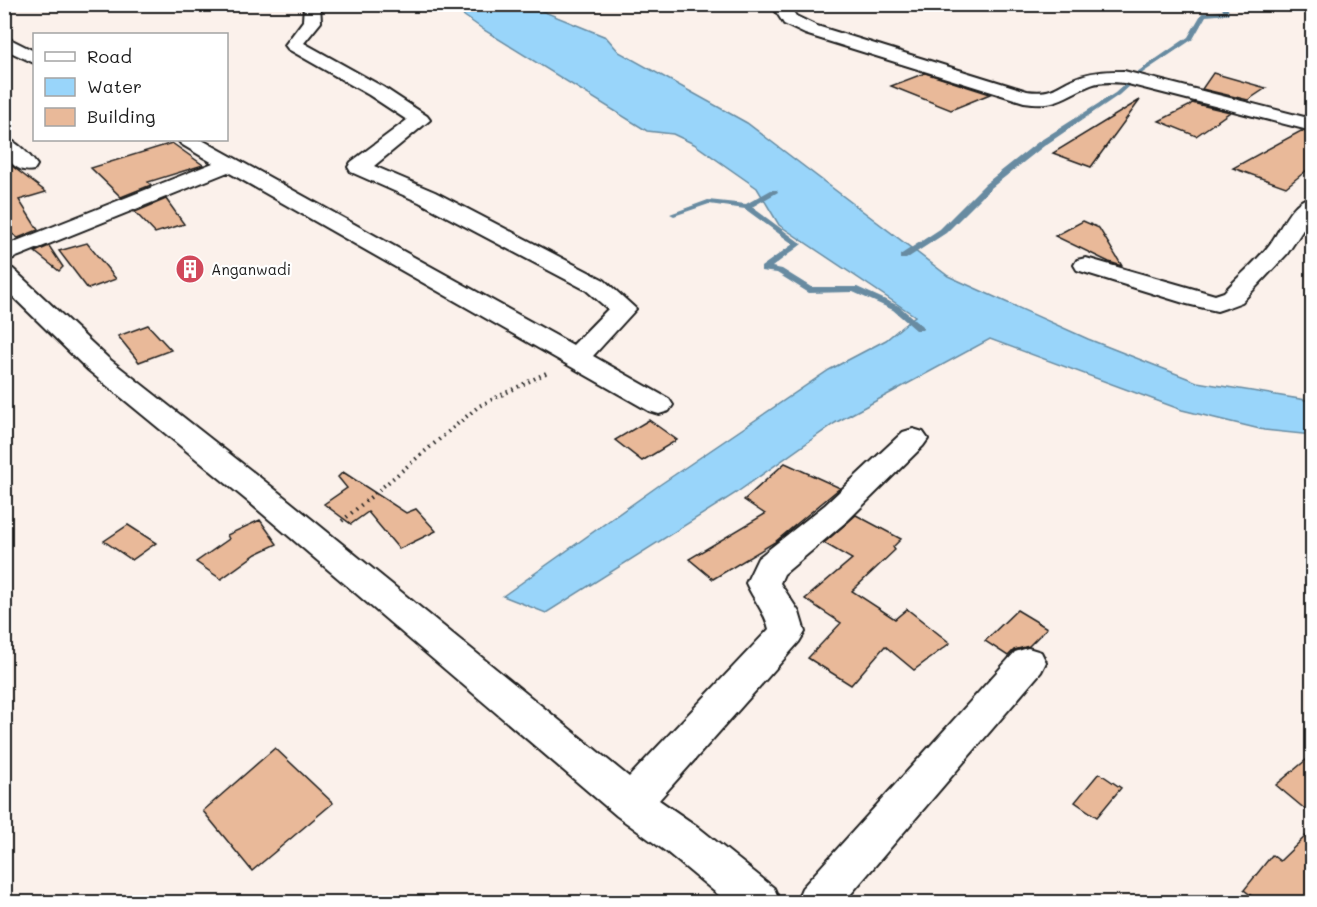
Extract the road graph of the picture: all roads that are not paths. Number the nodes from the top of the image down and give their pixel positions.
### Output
1 (312, 4) edge
2 (779, 4) edge
3 (4, 41) edge
4 (33, 57) edge
5 (1312, 125) edge
6 (190, 141) edge
7 (4, 144) edge
8 (231, 163) junction
9 (26, 165) dead end
10 (1312, 203) edge
11 (4, 255) edge
12 (1086, 265) dead end
13 (4, 274) edge
14 (576, 358) junction
15 (659, 405) dead end
16 (913, 439) dead end
17 (1028, 662) dead end
18 (631, 803) junction
19 (759, 903) edge
20 (817, 903) edge

1 - 14 street
2 - 5 street
3 - 4 street
6 - 8 street
7 - 9 street
8 - 11 street
8 - 14 street
10 - 12 street
13 - 18 street
14 - 15 street
16 - 18 street
17 - 20 street
18 - 19 street

